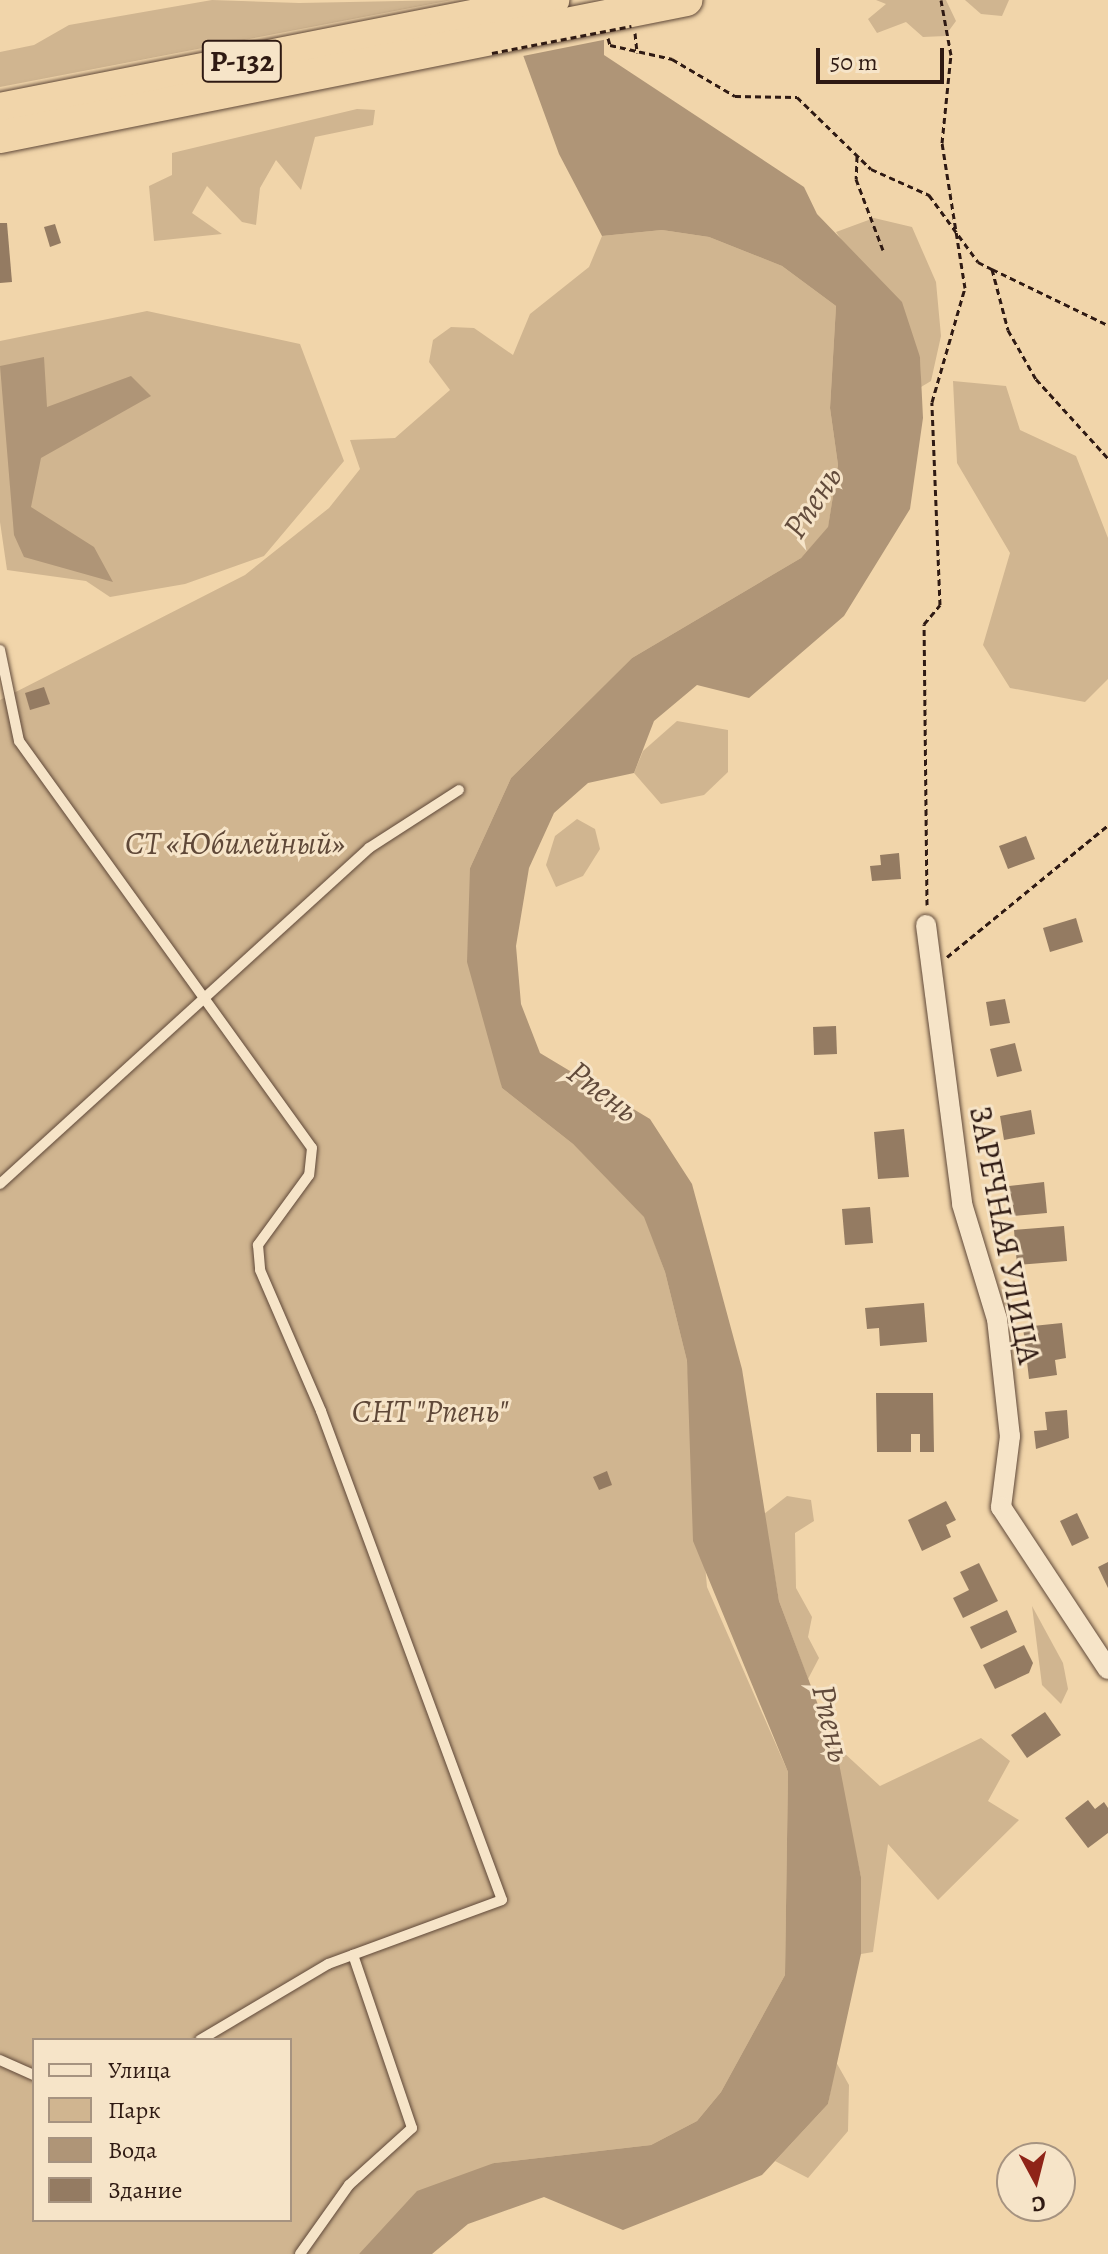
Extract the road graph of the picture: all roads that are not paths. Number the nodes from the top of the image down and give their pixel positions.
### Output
1 (553, 0) edge
2 (686, 0) edge
3 (489, 35) junction
4 (0, 109) edge
5 (0, 137) edge
6 (0, 650) edge
7 (459, 790) dead end
8 (926, 925) road end
9 (202, 996) junction
10 (0, 1184) edge
11 (1108, 1669) edge
12 (353, 1955) junction
13 (204, 2038) edge
14 (0, 2060) edge
15 (32, 2074) edge
16 (300, 2254) edge

1 - 3 highway, Р-132
2 - 3 highway, Р-132
3 - 4 highway, Р-132
3 - 5 highway, Р-132
6 - 9 lane
7 - 9 lane
8 - 11 street, ЗАРЕЧНАЯ УЛИЦА
9 - 10 lane
9 - 12 lane
12 - 13 lane
12 - 16 lane
14 - 15 lane

